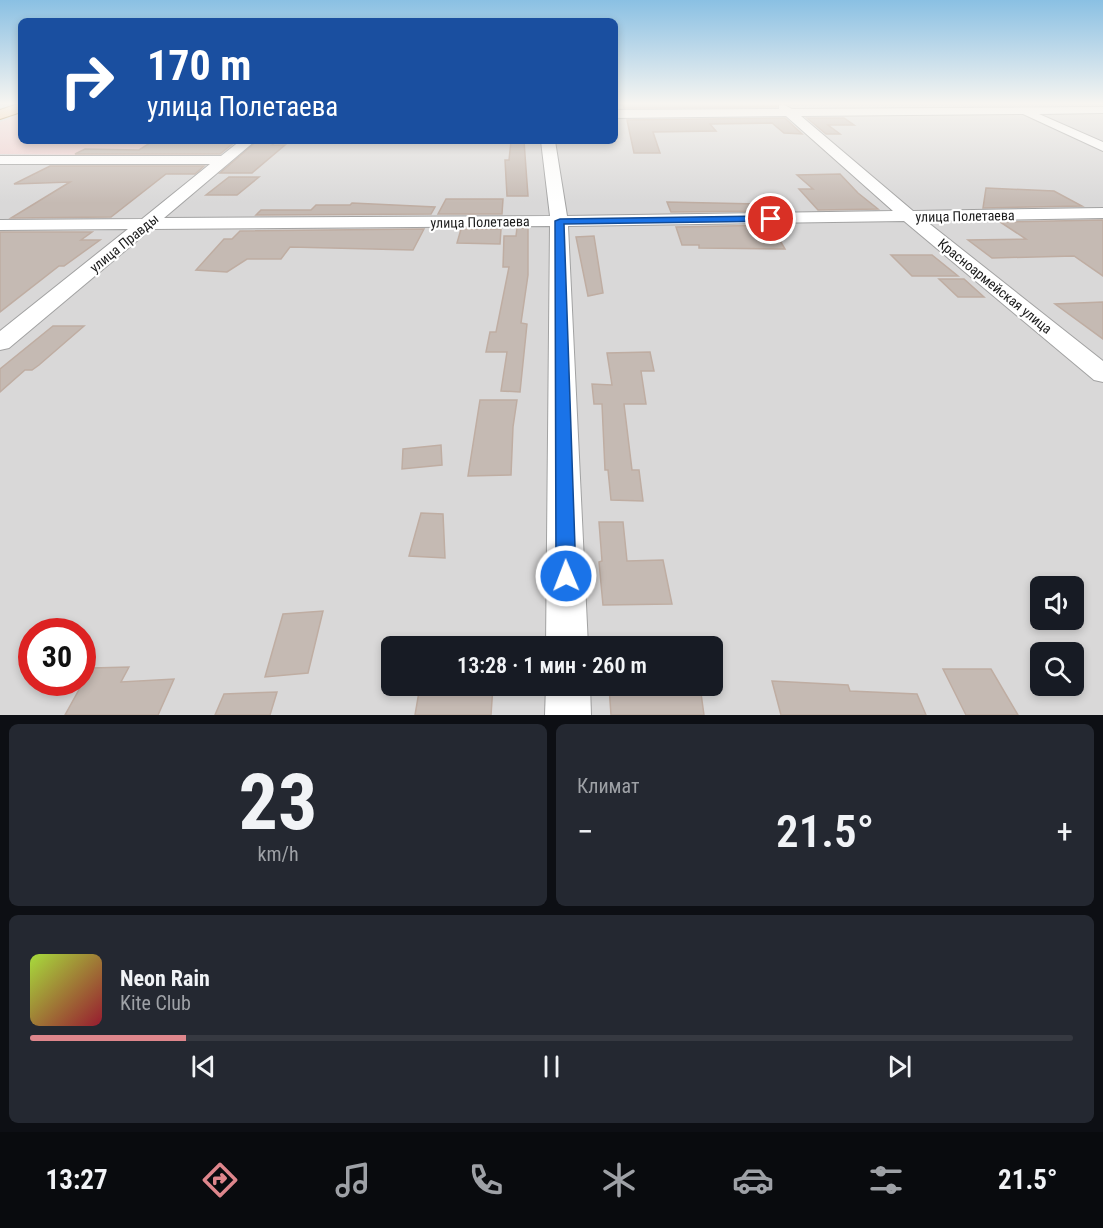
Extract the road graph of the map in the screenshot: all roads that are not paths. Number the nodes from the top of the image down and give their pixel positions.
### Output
1 (818, 136) edge
2 (1079, 136) edge
3 (244, 144) edge
4 (548, 144) edge
5 (1103, 147) edge
6 (0, 160) edge
7 (225, 160) junction
8 (1103, 213) edge
9 (911, 218) junction
10 (560, 221) junction
11 (0, 225) edge
12 (146, 225) junction
13 (0, 343) edge
14 (1103, 374) edge
15 (567, 636) edge
16 (568, 696) edge
17 (568, 715) edge

1 - 9 street, Красноармейская улица
2 - 5 street
3 - 7 street, улица Правды
4 - 10 street
6 - 7 street
7 - 12 street, улица Правды
8 - 9 street, улица Полетаева
9 - 10 street, улица Полетаева
9 - 14 street, Красноармейская улица
10 - 12 street, улица Полетаева
10 - 15 street
11 - 12 street, улица Полетаева
12 - 13 street, улица Правды
16 - 17 street

